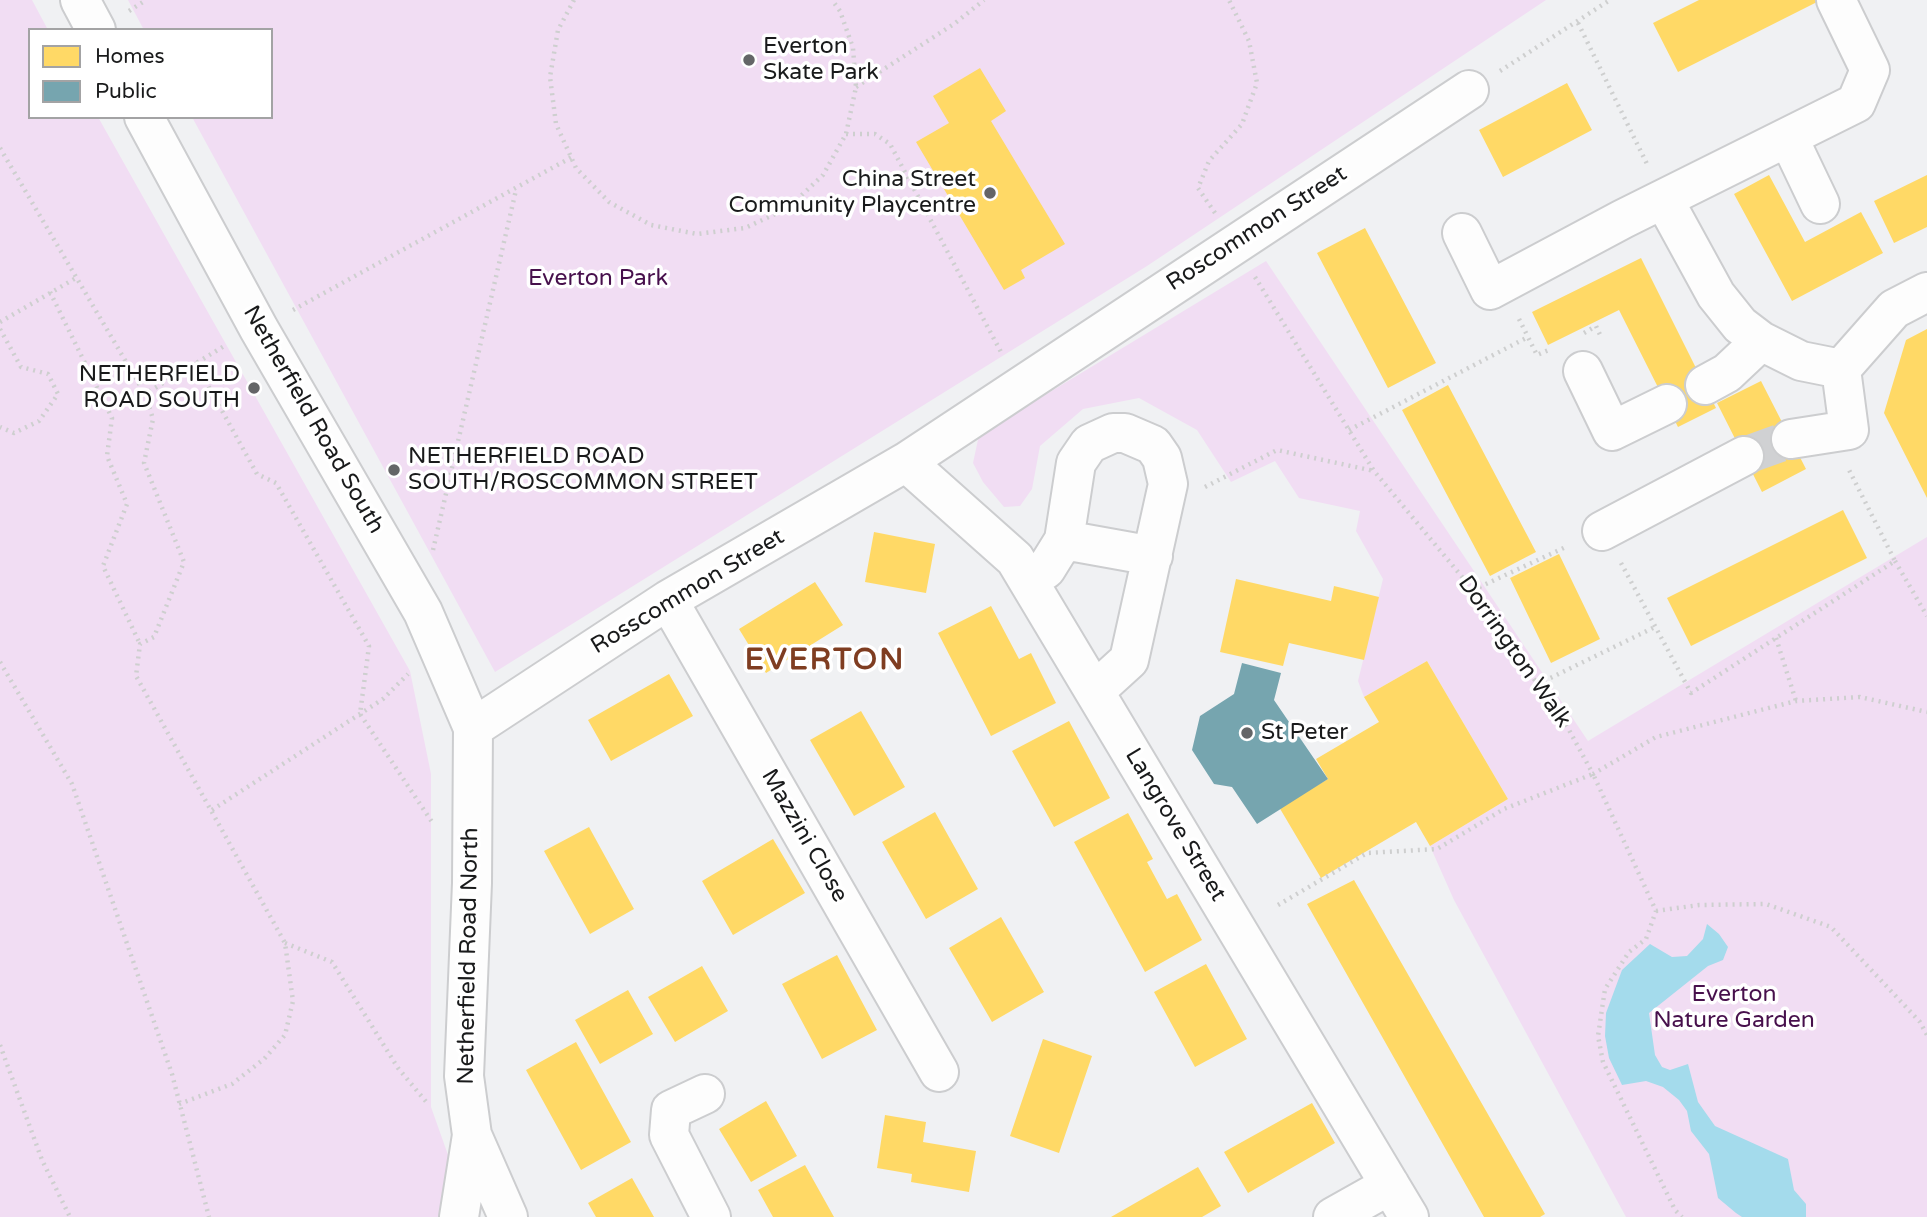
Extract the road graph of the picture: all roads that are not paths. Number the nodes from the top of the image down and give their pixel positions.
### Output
1 (80, 0) edge
2 (1836, 0) edge
3 (95, 28) edge
4 (1469, 90) road end
5 (145, 119) edge
6 (1788, 137) junction
7 (1664, 200) junction
8 (1820, 204) dead end
9 (1462, 233) dead end
10 (1927, 292) edge
11 (1761, 341) junction
12 (1572, 351) road end
13 (1840, 369) junction
14 (1705, 385) dead end
15 (1667, 404) dead end
16 (1791, 439) tunnel mouth
17 (1744, 456) tunnel mouth
18 (906, 462) junction
19 (1602, 530) road end
20 (1064, 540) junction
21 (1153, 556) junction
22 (1029, 581) junction
23 (668, 600) junction
24 (1095, 691) junction
25 (473, 728) junction
26 (939, 1072) dead end
27 (705, 1094) dead end
28 (471, 1135) junction
29 (1390, 1185) junction
30 (459, 1217) edge
31 (508, 1217) edge
32 (711, 1217) edge
33 (1334, 1217) edge
34 (1409, 1217) edge

1 - 3 street
2 - 6 street
4 - 18 street, Roscommon Street
5 - 25 street, Netherfield Road South
6 - 7 street
6 - 8 street
7 - 9 street
7 - 11 street
10 - 13 street
11 - 13 street
11 - 14 street
12 - 15 street
13 - 16 street
17 - 19 street
18 - 22 street, Langrove Street
18 - 23 street, Rosscommon Street
20 - 21 street
20 - 21 street
20 - 22 street
21 - 24 street
22 - 24 street, Langrove Street
23 - 25 street, Rosscommon Street
23 - 26 street, Mazzini Close
24 - 29 street, Langrove Street
25 - 28 street, Netherfield Road North
27 - 32 street
28 - 30 street
28 - 31 street, Netherfield Road North
29 - 33 street
29 - 34 street, Langrove Street

